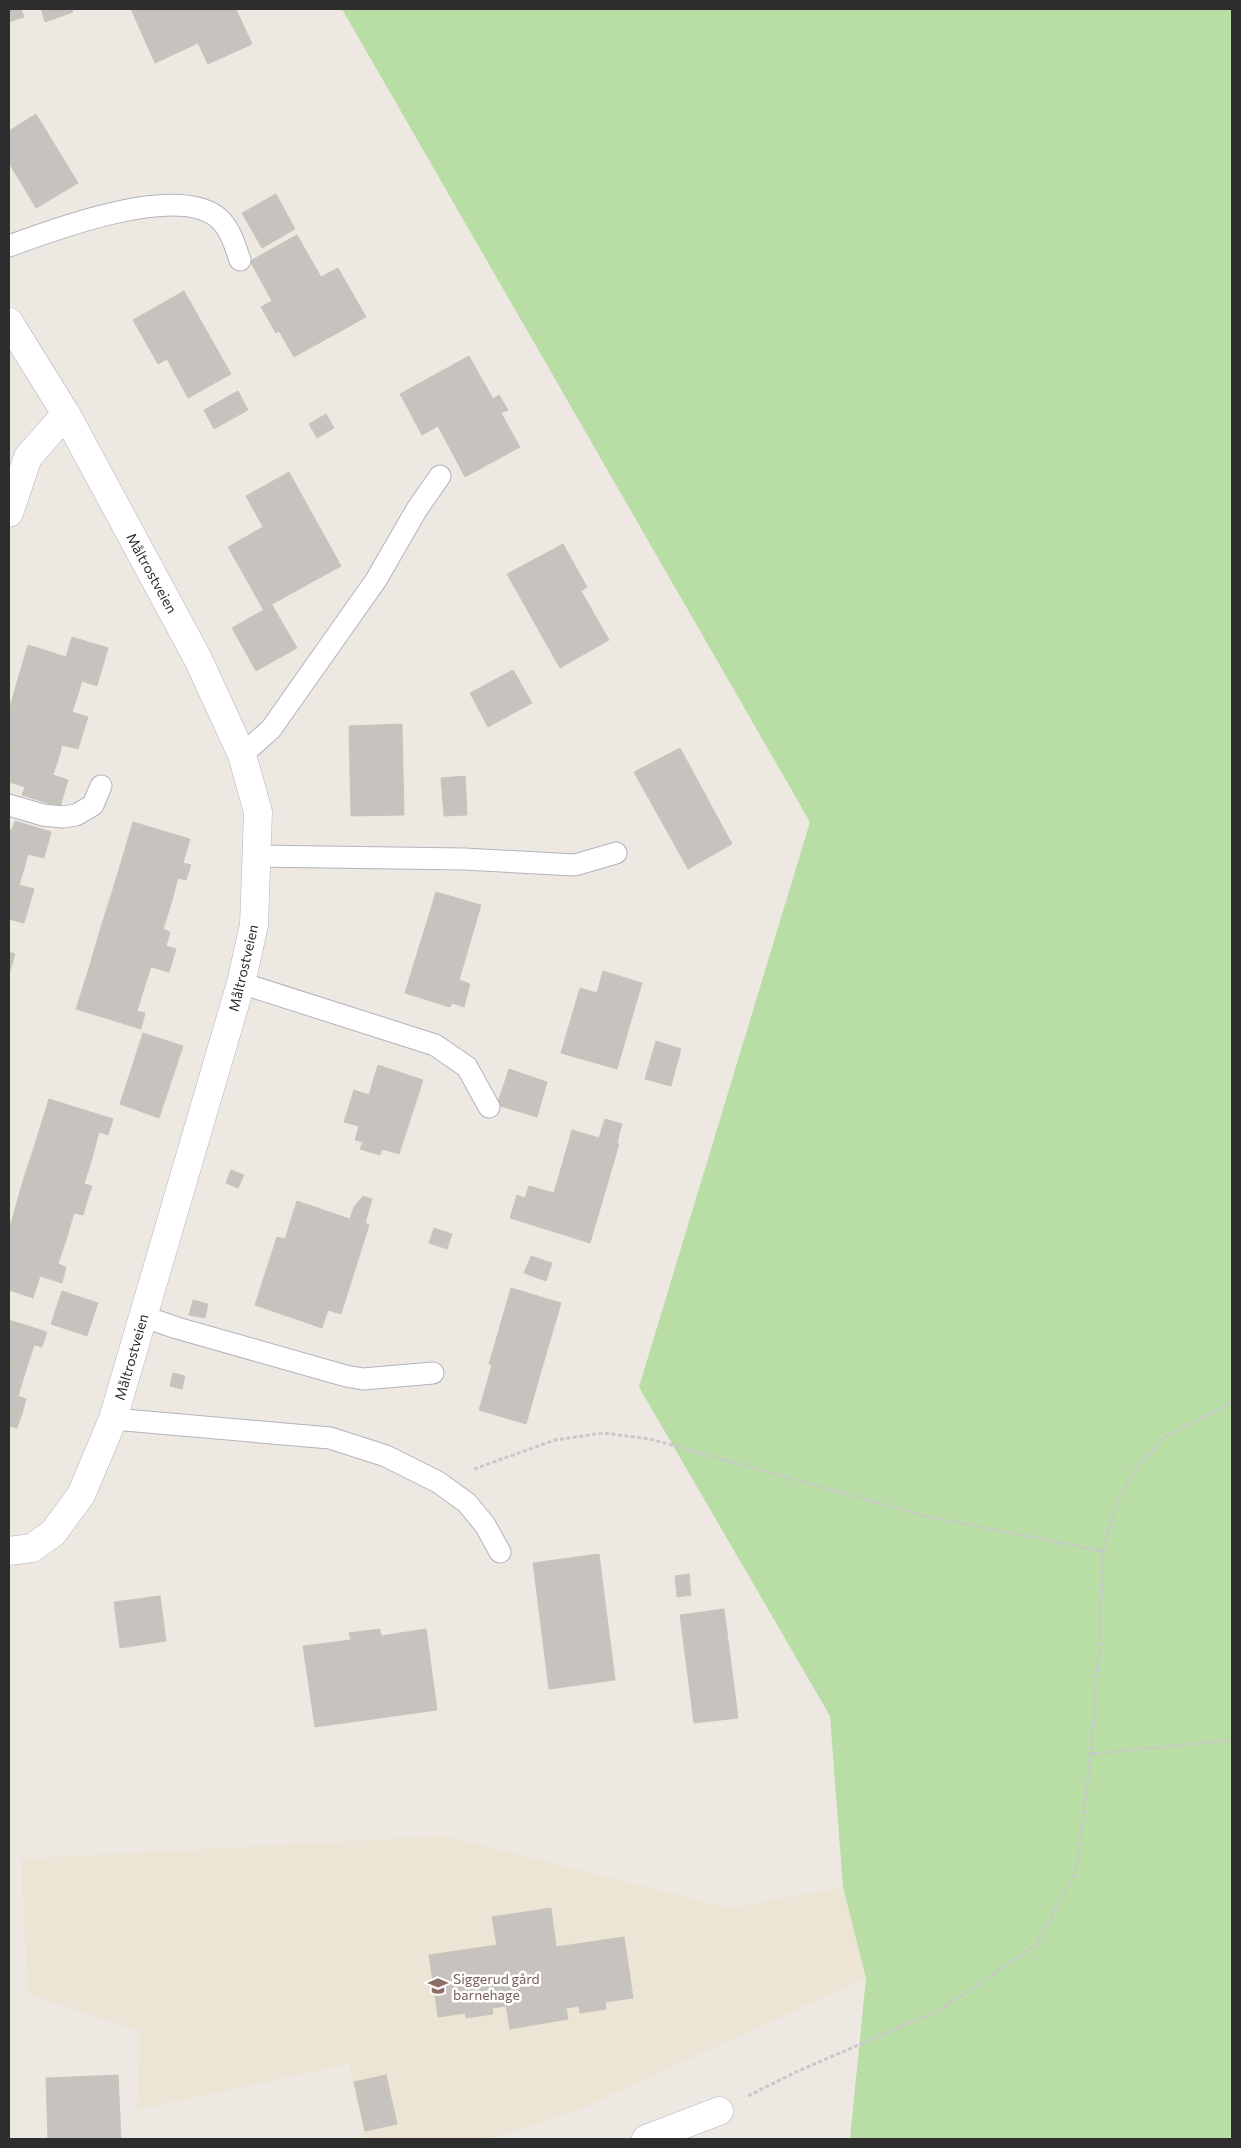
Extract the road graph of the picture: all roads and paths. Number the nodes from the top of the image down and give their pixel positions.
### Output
1 (9, 246) edge
2 (240, 260) dead end
3 (9, 322) edge
4 (66, 414) junction
5 (440, 476) dead end
6 (9, 513) edge
7 (242, 754) junction
8 (100, 786) dead end
9 (9, 805) edge
10 (616, 853) dead end
11 (256, 856) junction
12 (241, 983) junction
13 (489, 1107) dead end
14 (142, 1316) junction
15 (433, 1374) dead end
16 (1232, 1402) edge
17 (113, 1420) junction
18 (438, 1482) junction
19 (9, 1551) edge
20 (1104, 1551) junction
21 (500, 1552) dead end
22 (1232, 1740) edge
23 (1091, 1754) junction
24 (719, 2111) joint
25 (646, 2139) edge

1 - 2 lane
3 - 4 street, Måltrostveien
4 - 6 street
4 - 7 street, Måltrostveien
5 - 7 lane
7 - 11 street, Måltrostveien
8 - 9 lane
10 - 11 lane
11 - 12 street, Måltrostveien
12 - 13 lane
12 - 14 street, Måltrostveien
14 - 15 lane
14 - 17 street, Måltrostveien
16 - 20 path
17 - 18 lane
17 - 19 street, Måltrostveien
18 - 20 path
18 - 21 lane
20 - 23 path
22 - 23 path
23 - 24 path
24 - 25 street

